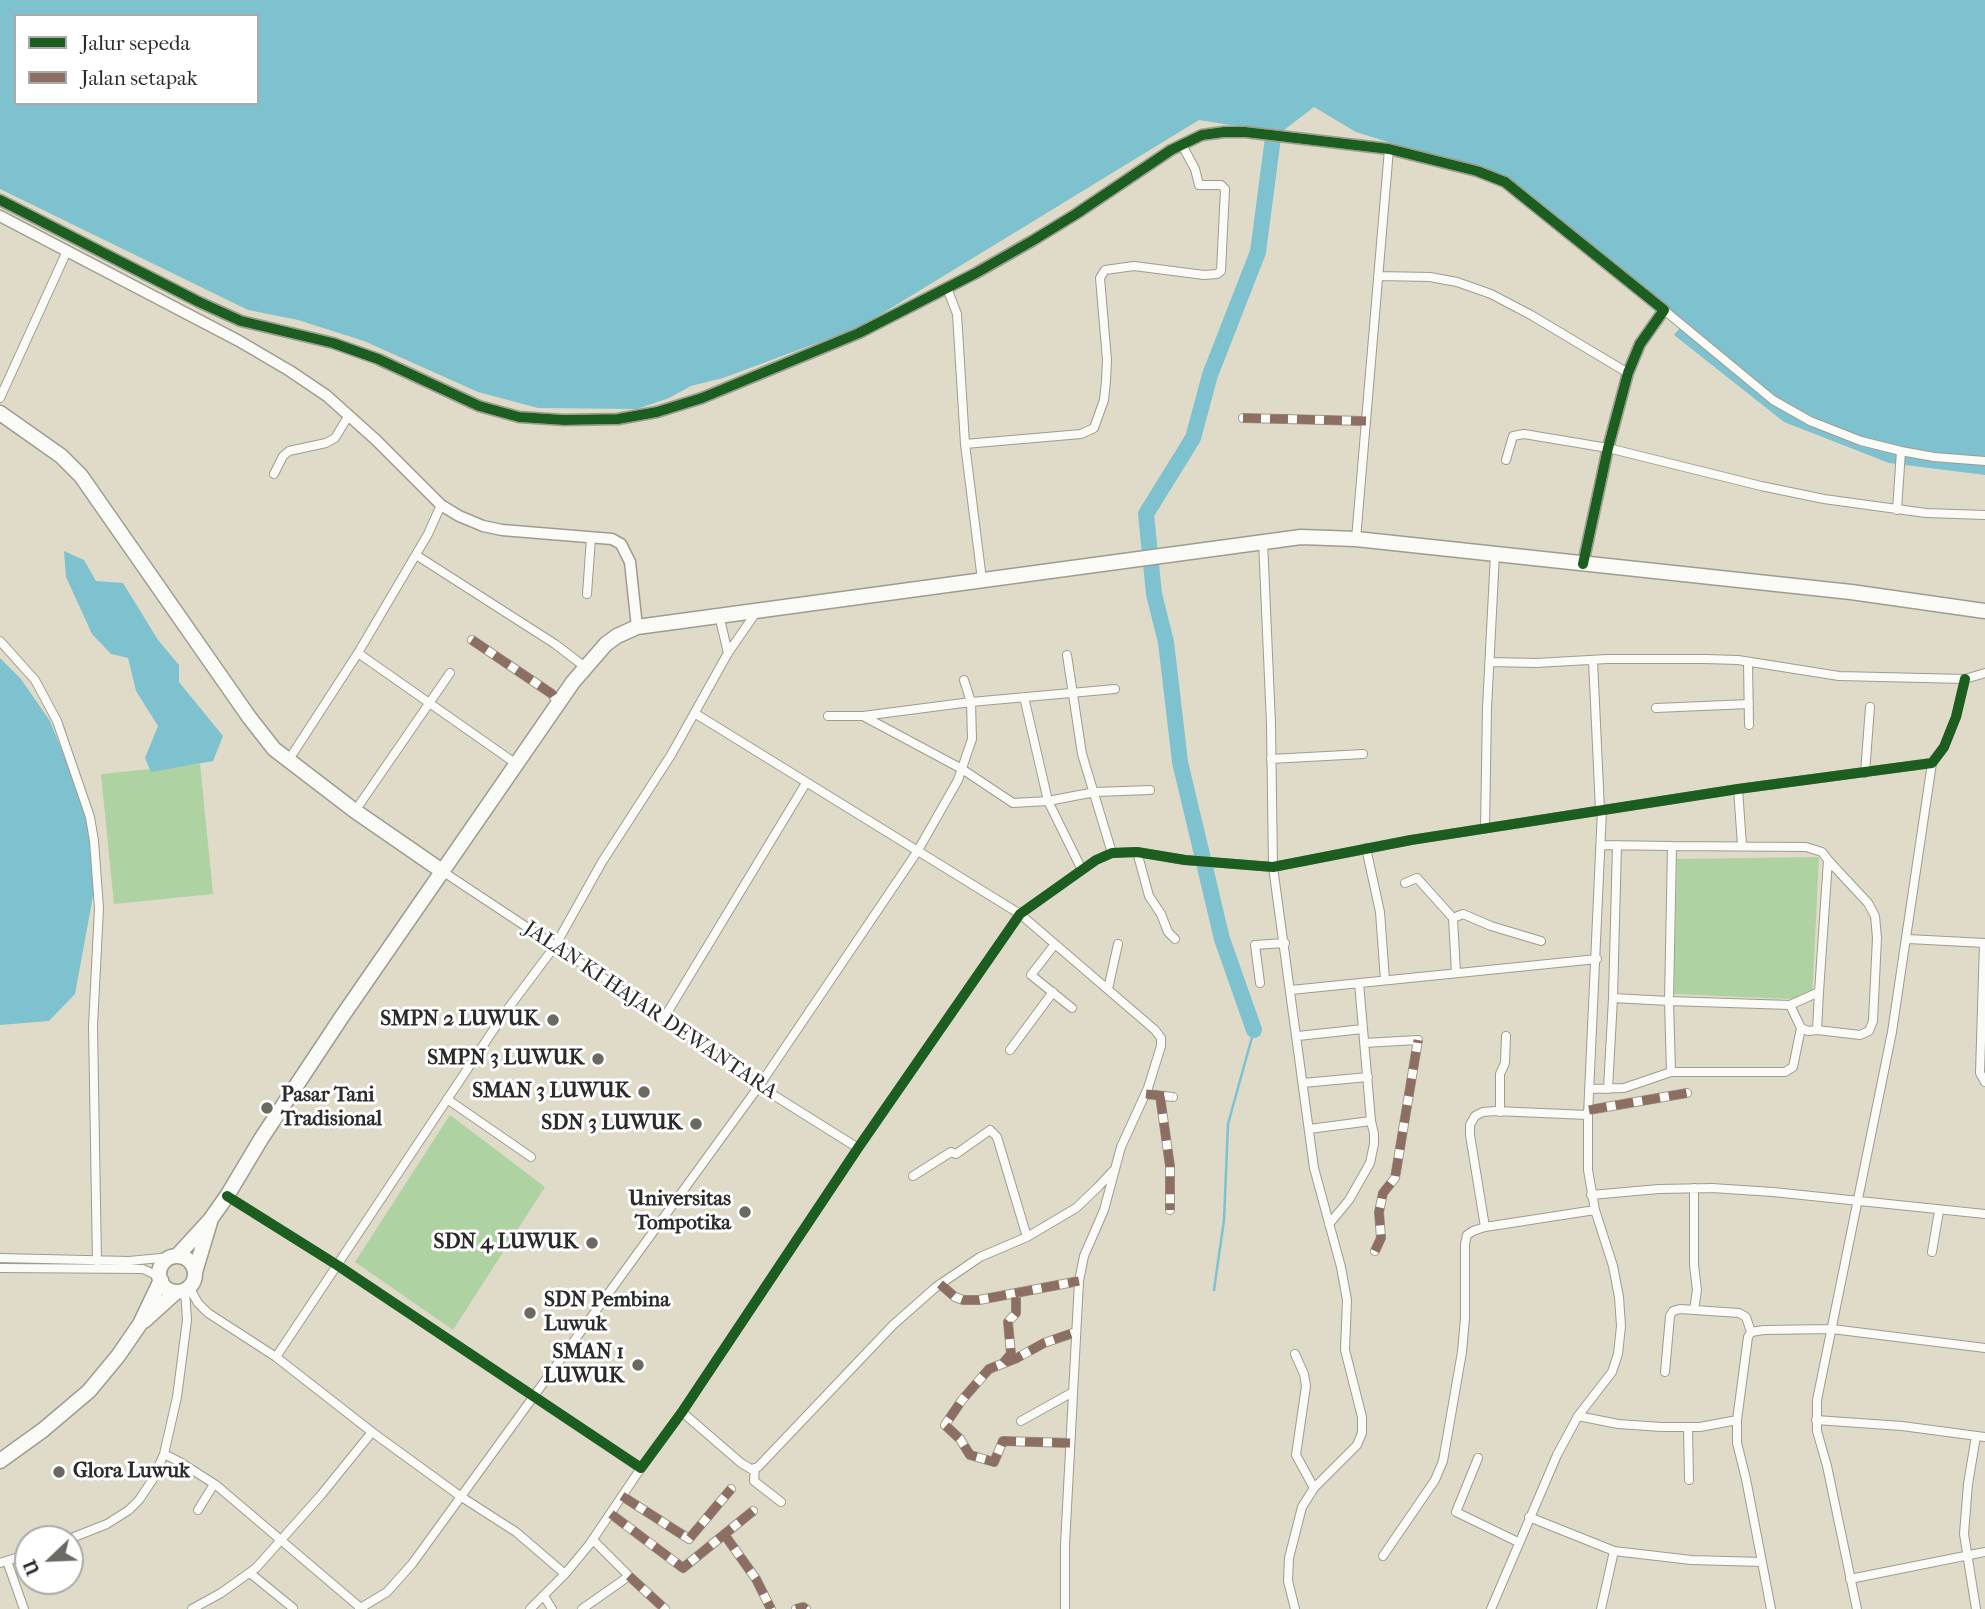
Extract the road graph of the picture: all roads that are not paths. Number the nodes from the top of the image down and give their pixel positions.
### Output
1 (1182, 145) junction
2 (1389, 149) junction
3 (0, 200) edge
4 (0, 216) edge
5 (67, 251) junction
6 (1378, 276) junction
7 (947, 288) junction
8 (1664, 310) junction
9 (247, 323) junction
10 (239, 341) junction
11 (1628, 373) junction
12 (0, 398) edge
13 (0, 413) edge
14 (349, 415) junction
15 (1243, 418) dead end
16 (1366, 421) junction
17 (965, 444) junction
18 (1608, 449) junction
19 (1901, 451) junction
20 (1506, 460) dead end
21 (1985, 461) edge
22 (274, 474) dead end
23 (441, 505) junction
24 (1897, 510) junction
25 (1985, 515) edge
26 (591, 538) junction
27 (1356, 539) junction
28 (1263, 541) junction
29 (1495, 554) junction
30 (416, 555) junction
31 (1583, 564) junction
32 (982, 580) junction
33 (587, 594) dead end
34 (757, 611) junction
35 (1985, 611) edge
36 (719, 615) junction
37 (637, 627) junction
38 (472, 640) dead end
39 (0, 641) edge
40 (358, 653) junction
41 (729, 653) junction
42 (1067, 655) dead end
43 (1593, 660) junction
44 (1490, 662) junction
45 (1748, 662) junction
46 (585, 667) junction
47 (450, 673) dead end
48 (1985, 673) edge
49 (964, 680) dead end
50 (1965, 680) junction
51 (1115, 689) dead end
52 (1072, 694) junction
53 (1024, 697) junction
54 (971, 702) junction
55 (558, 703) junction
56 (430, 704) junction
57 (1749, 704) junction
58 (1870, 707) dead end
59 (1656, 708) dead end
60 (696, 714) junction
61 (828, 716) dead end
62 (863, 716) junction
63 (1749, 725) dead end
64 (1363, 754) dead end
65 (1271, 759) junction
66 (288, 761) junction
67 (515, 763) junction
68 (1931, 763) junction
69 (962, 769) junction
70 (1865, 773) junction
71 (806, 783) junction
72 (1738, 789) junction
73 (1150, 790) dead end
74 (1095, 792) junction
75 (1048, 801) junction
76 (1601, 810) junction
77 (355, 811) junction
78 (1485, 829) junction
79 (1602, 845) junction
80 (1617, 845) junction
81 (1742, 845) junction
82 (1672, 846) junction
83 (1366, 848) junction
84 (917, 852) junction
85 (1136, 852) junction
86 (1112, 853) junction
87 (1828, 860) junction
88 (1273, 867) junction
89 (1082, 870) junction
90 (442, 871) junction
91 (1405, 883) dead end
92 (1020, 914) junction
93 (1453, 918) junction
94 (1175, 939) dead end
95 (1908, 939) junction
96 (1541, 941) dead end
97 (1285, 943) junction
98 (1984, 943) edge
99 (1055, 944) junction
100 (1118, 944) dead end
101 (555, 946) junction
102 (1597, 959) junction
103 (1456, 973) junction
104 (1385, 980) junction
105 (1359, 983) junction
106 (1260, 984) dead end
107 (1108, 989) junction
108 (1291, 990) junction
109 (1053, 992) junction
110 (1819, 992) junction
111 (1613, 998) junction
112 (1669, 1001) junction
113 (1790, 1005) junction
114 (1072, 1008) dead end
115 (664, 1018) junction
116 (1801, 1028) junction
117 (1363, 1029) junction
118 (1817, 1030) junction
119 (1298, 1036) junction
120 (1506, 1036) dead end
121 (1364, 1043) junction
122 (1010, 1050) dead end
123 (1671, 1072) junction
124 (1368, 1077) junction
125 (1985, 1082) edge
126 (1303, 1083) junction
127 (759, 1086) junction
128 (1589, 1088) junction
129 (1608, 1089) junction
130 (1686, 1093) dead end
131 (1146, 1094) junction
132 (1160, 1096) junction
133 (1173, 1097) dead end
134 (447, 1099) junction
135 (1500, 1112) junction
136 (1588, 1113) junction
137 (1371, 1121) junction
138 (1309, 1129) junction
139 (859, 1148) junction
140 (531, 1157) dead end
141 (1114, 1168) junction
142 (913, 1176) dead end
143 (1694, 1188) junction
144 (1591, 1195) junction
145 (227, 1196) junction
146 (1859, 1202) junction
147 (1170, 1210) dead end
148 (1595, 1210) junction
149 (1940, 1211) junction
150 (1985, 1214) edge
151 (210, 1220) junction
152 (1329, 1224) junction
153 (1485, 1227) junction
154 (1027, 1237) junction
155 (1375, 1251) dead end
156 (1932, 1252) dead end
157 (174, 1257) junction
158 (0, 1258) edge
159 (97, 1261) junction
160 (337, 1265) junction
161 (0, 1268) edge
162 (195, 1272) junction
163 (160, 1279) junction
164 (1079, 1281) junction
165 (940, 1284) junction
166 (183, 1290) junction
167 (1016, 1293) junction
168 (1693, 1310) junction
169 (140, 1324) junction
170 (1832, 1329) junction
171 (1076, 1332) junction
172 (1751, 1332) junction
173 (1985, 1348) edge
174 (1294, 1354) dead end
175 (276, 1357) junction
176 (1002, 1364) junction
177 (1665, 1372) dead end
178 (1073, 1392) junction
179 (534, 1398) junction
180 (682, 1412) junction
181 (1578, 1416) junction
182 (1737, 1420) junction
183 (1816, 1420) junction
184 (1021, 1421) dead end
185 (1688, 1427) junction
186 (372, 1432) junction
187 (1980, 1437) edge
188 (1070, 1443) junction
189 (164, 1454) junction
190 (1478, 1458) dead end
191 (0, 1461) edge
192 (640, 1468) junction
193 (755, 1468) junction
194 (1689, 1480) dead end
195 (214, 1484) junction
196 (1314, 1488) junction
197 (731, 1489) dead end
198 (460, 1496) junction
199 (622, 1496) junction
200 (780, 1502) dead end
201 (198, 1510) dead end
202 (753, 1511) dead end
203 (611, 1514) junction
204 (1528, 1517) junction
205 (84, 1533) edge
206 (724, 1534) junction
207 (280, 1540) junction
208 (593, 1540) junction
209 (1518, 1542) junction
210 (1614, 1551) junction
211 (1985, 1552) edge
212 (1967, 1555) junction
213 (1383, 1556) dead end
214 (4, 1562) edge
215 (1762, 1562) junction
216 (250, 1573) junction
217 (565, 1574) junction
218 (629, 1576) junction
219 (1850, 1579) junction
220 (544, 1596) junction
221 (293, 1608) edge
222 (24, 1609) edge
223 (192, 1609) edge
224 (360, 1609) edge
225 (530, 1609) edge
226 (552, 1609) edge
227 (582, 1609) edge
228 (665, 1609) edge
229 (771, 1609) edge
230 (796, 1609) edge
231 (806, 1609) edge
232 (1065, 1609) edge
233 (1295, 1609) edge
234 (1491, 1609) edge
235 (1601, 1609) edge
236 (1771, 1609) edge
237 (1857, 1609) edge
238 (1976, 1609) edge

1 - 2 street
1 - 7 street
1 - 17 street
2 - 6 street
2 - 8 street
3 - 9 street
4 - 5 street
5 - 10 street
5 - 12 street
6 - 11 street
6 - 16 street
7 - 9 street
7 - 17 street
8 - 11 street
8 - 19 street
9 - 10 street
10 - 14 street
11 - 18 street
13 - 66 highway
14 - 22 street
14 - 23 street
15 - 16 street
16 - 27 street
17 - 32 street
18 - 20 street
18 - 24 street
18 - 31 street
19 - 21 street
19 - 24 street
23 - 26 street
23 - 30 street
24 - 25 street
26 - 33 street
26 - 37 street
27 - 28 highway
27 - 29 highway
28 - 32 highway
28 - 65 street
29 - 31 highway
29 - 44 street
30 - 40 street
30 - 46 street
31 - 35 highway
32 - 34 highway
34 - 36 highway
34 - 41 street
36 - 37 highway
36 - 41 street
37 - 46 highway
38 - 55 street
39 - 159 street
40 - 56 street
40 - 66 street
41 - 60 street
42 - 52 street
43 - 44 street
43 - 45 street
43 - 76 street
44 - 78 street
45 - 50 street
45 - 57 street
46 - 55 highway
47 - 56 street
48 - 50 street
49 - 54 street
50 - 68 street
51 - 52 street
52 - 53 street
52 - 74 street
53 - 54 street
53 - 75 street
54 - 62 street
54 - 69 street
55 - 67 highway
56 - 67 street
56 - 77 street
57 - 59 street
57 - 63 street
58 - 70 street
60 - 71 street
60 - 101 street
61 - 62 street
62 - 69 street
64 - 65 street
65 - 88 street
66 - 77 highway
67 - 90 highway
68 - 70 street
68 - 95 street
69 - 75 street
69 - 84 street
70 - 72 street
71 - 84 street
71 - 115 street
72 - 76 street
72 - 81 street
73 - 74 street
74 - 75 street
74 - 86 street
75 - 89 street
76 - 78 street
76 - 79 street
77 - 90 highway
78 - 83 street
79 - 80 street
79 - 102 street
80 - 82 street
80 - 111 street
81 - 82 street
81 - 87 street
82 - 112 street
83 - 88 street
83 - 104 street
84 - 92 street
84 - 127 street
85 - 86 street
85 - 88 street
85 - 94 street
86 - 89 street
87 - 110 street
87 - 118 street
88 - 97 street
89 - 92 street
90 - 101 street, JALAN KI HAJAR DEWANTARA
90 - 145 highway
91 - 93 street
92 - 99 street
92 - 139 street
93 - 96 street
93 - 103 street
95 - 98 street
95 - 146 street
97 - 106 street
97 - 108 street
98 - 125 street
99 - 107 street
99 - 109 street
100 - 107 street
101 - 115 street, JALAN KI HAJAR DEWANTARA
101 - 134 street
102 - 103 street
102 - 128 street
103 - 104 street
104 - 105 street
105 - 108 street
105 - 117 street
107 - 131 street
108 - 119 street
109 - 114 street
109 - 122 street
110 - 113 street
110 - 118 street
111 - 112 street
111 - 129 street
112 - 113 street
112 - 123 street
113 - 116 street
115 - 127 street, JALAN KI HAJAR DEWANTARA
116 - 118 street
116 - 123 street
117 - 119 street
117 - 121 street
119 - 126 street
120 - 135 street
121 - 124 street
121 - 155 street
123 - 129 street
124 - 126 street
124 - 137 street
126 - 138 street
127 - 139 street, JALAN KI HAJAR DEWANTARA
127 - 179 street
128 - 129 street
128 - 136 street
130 - 136 street
131 - 132 street
131 - 141 street
132 - 133 street
132 - 147 street
134 - 140 street
134 - 160 street
135 - 136 street
135 - 153 street
136 - 144 street
137 - 138 street
137 - 152 street
138 - 152 street
139 - 180 street
141 - 154 street
141 - 164 street
142 - 154 street
143 - 144 street
143 - 146 street
143 - 168 street
144 - 148 street
145 - 151 highway
145 - 160 street
146 - 149 street
146 - 170 street
148 - 153 street
148 - 181 street
149 - 150 street
149 - 156 street
151 - 157 highway
151 - 162 highway
152 - 196 street
153 - 213 street
154 - 165 street
157 - 159 street
157 - 162 highway
157 - 163 highway
158 - 159 street
160 - 175 street
160 - 179 street
161 - 163 street
162 - 166 highway
163 - 166 highway
163 - 169 highway
164 - 167 street
164 - 171 street
165 - 167 street
165 - 193 street
166 - 169 highway
166 - 175 street
166 - 189 street
167 - 176 street
168 - 172 street
168 - 177 street
169 - 191 highway
170 - 172 street
170 - 173 street
170 - 183 street
171 - 176 street
171 - 178 street
172 - 182 street
174 - 196 street
175 - 186 street
176 - 188 street
178 - 184 street
178 - 188 street
179 - 192 street
179 - 198 street
180 - 192 street
180 - 193 street
181 - 185 street
181 - 204 street
182 - 185 street
182 - 215 street
183 - 187 street
183 - 219 street
185 - 194 street
186 - 198 street
186 - 207 street
187 - 212 street
188 - 232 street
189 - 195 street
189 - 205 street
190 - 209 street
192 - 199 street
193 - 200 street
195 - 201 street
195 - 207 street
196 - 233 street
197 - 199 street
198 - 217 street
198 - 224 street
199 - 203 street
202 - 206 street
203 - 206 street
203 - 208 street
204 - 209 street
204 - 210 street
206 - 229 street
207 - 216 street
207 - 224 street
208 - 217 street
208 - 218 street
209 - 234 street
210 - 215 street
210 - 235 street
211 - 212 street
212 - 219 street
212 - 238 street
214 - 222 street
215 - 236 street
216 - 221 street
216 - 223 street
217 - 220 street
218 - 227 street
218 - 228 street
219 - 237 street
220 - 225 street
220 - 226 street
230 - 231 street

